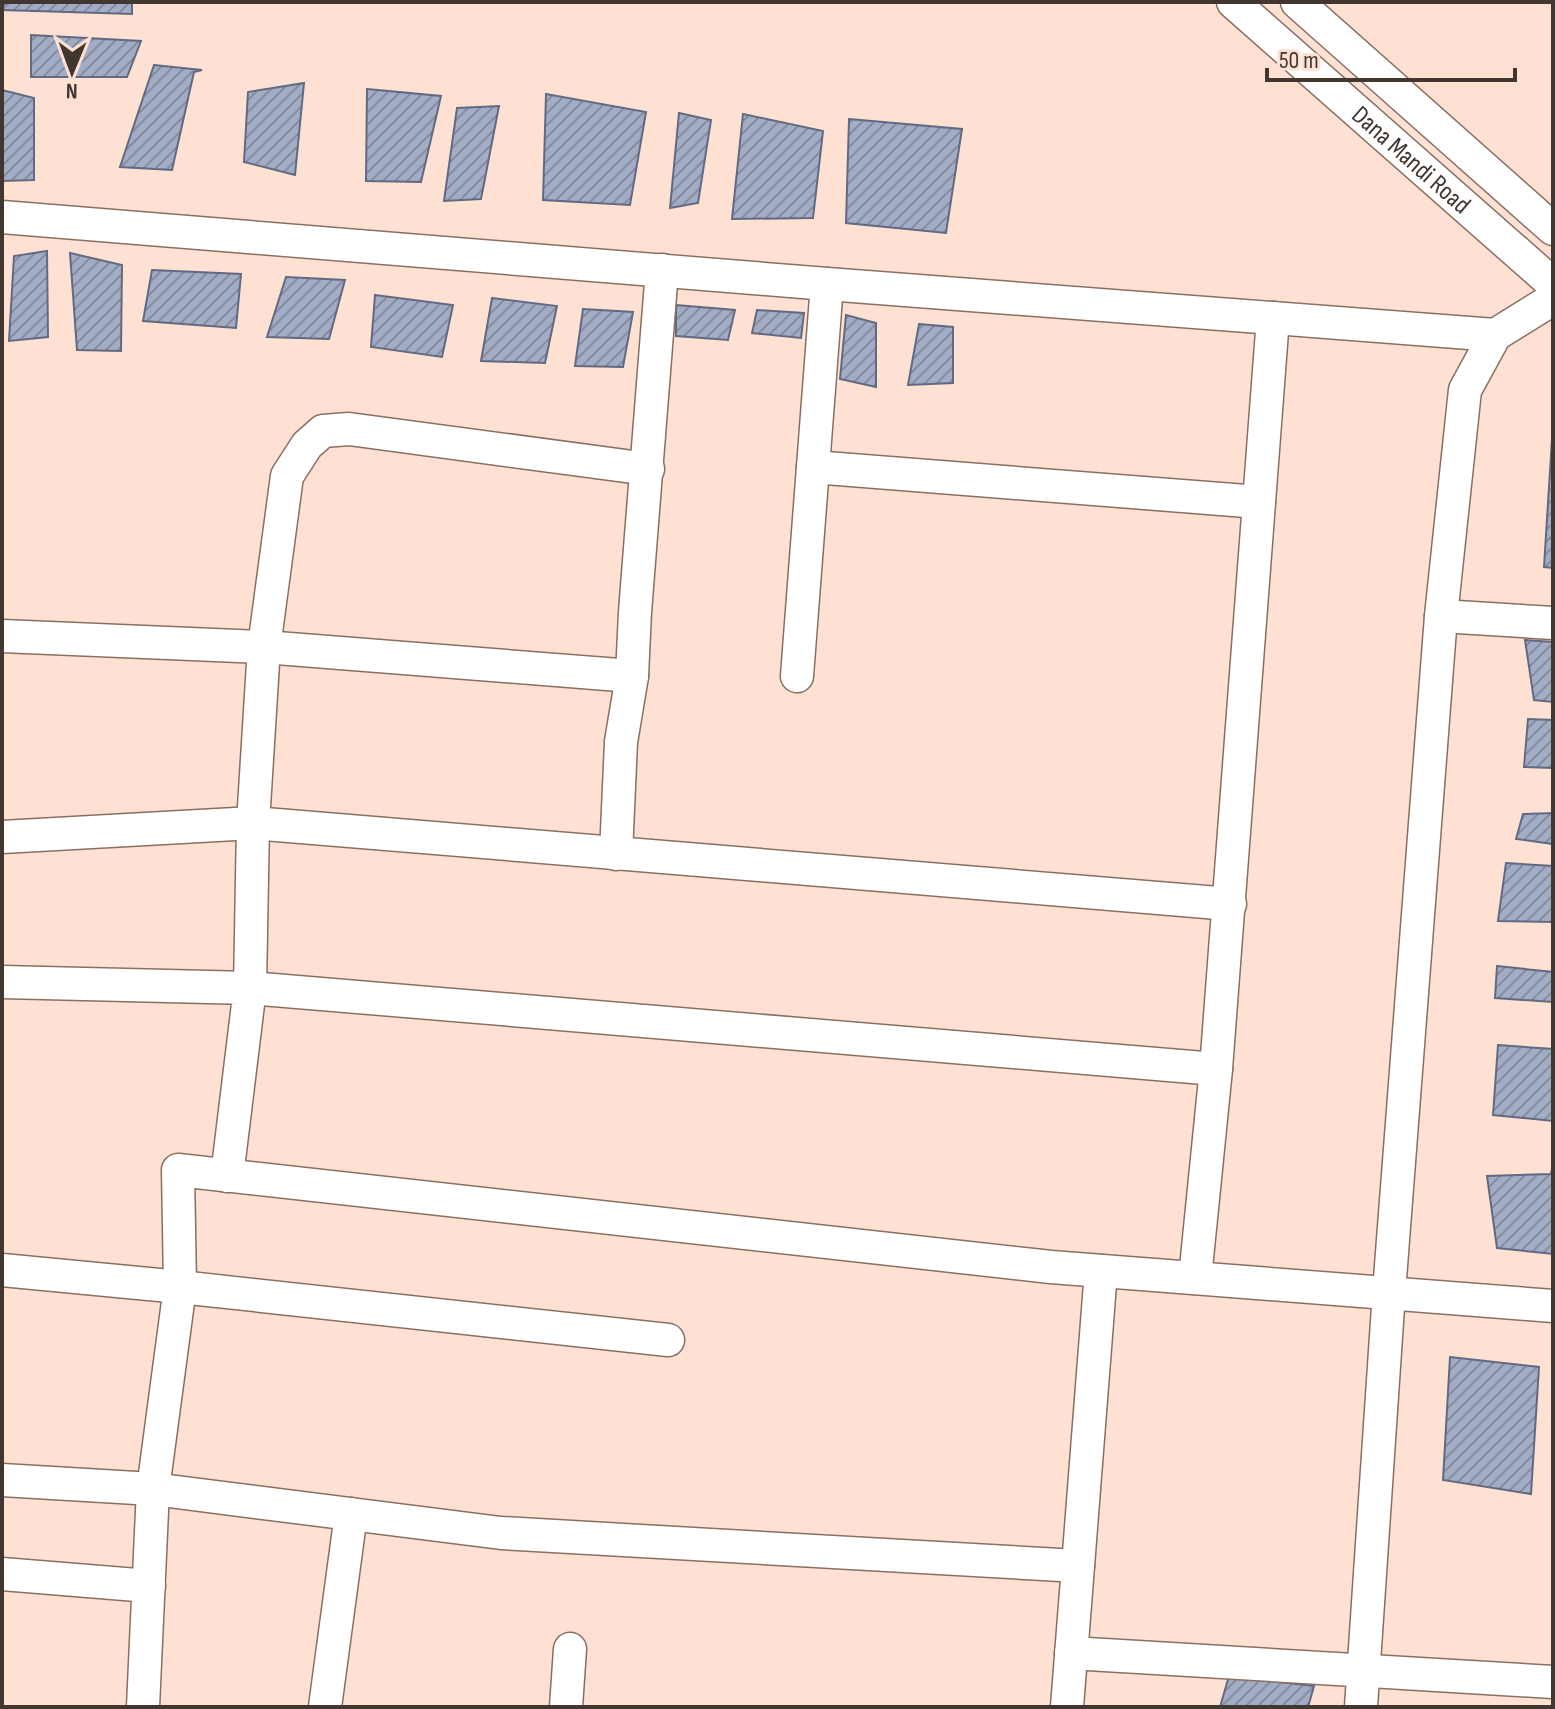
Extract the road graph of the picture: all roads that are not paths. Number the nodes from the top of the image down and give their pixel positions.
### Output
1 (1233, 2) edge
2 (1297, 2) edge
3 (2, 217) edge
4 (1553, 229) edge
5 (662, 270) junction
6 (827, 284) junction
7 (1553, 284) edge
8 (1553, 299) edge
9 (1273, 318) junction
10 (1495, 335) junction
11 (813, 467) junction
12 (648, 469) junction
13 (1259, 502) junction
14 (1441, 616) junction
15 (1553, 623) edge
16 (2, 636) edge
17 (264, 647) junction
18 (632, 676) junction
19 (797, 676) dead end
20 (253, 823) junction
21 (2, 837) edge
22 (616, 854) junction
23 (1230, 904) junction
24 (2, 982) edge
25 (250, 988) junction
26 (1216, 1069) junction
27 (227, 1176) junction
28 (2, 1270) edge
29 (1101, 1271) junction
30 (1195, 1278) junction
31 (180, 1287) junction
32 (1389, 1292) junction
33 (1553, 1306) edge
34 (668, 1340) dead end
35 (2, 1480) edge
36 (153, 1489) junction
37 (351, 1514) junction
38 (1078, 1566) junction
39 (2, 1574) edge
40 (149, 1586) junction
41 (570, 1649) dead end
42 (1071, 1653) junction
43 (1364, 1671) junction
44 (1553, 1682) edge
45 (143, 1707) edge
46 (325, 1707) edge
47 (566, 1707) edge
48 (1067, 1707) edge
49 (1361, 1707) edge

1 - 7 street, Dana Mandi Road
2 - 4 street
3 - 5 street
5 - 6 street
5 - 12 street
6 - 9 street
6 - 11 street
8 - 10 street
9 - 10 street
9 - 13 street
10 - 14 street
11 - 13 street
11 - 19 street
12 - 17 street
12 - 18 street
13 - 23 street
14 - 15 street
14 - 32 street
16 - 17 street
17 - 18 street
17 - 20 street
18 - 22 street
20 - 21 street
20 - 22 street
20 - 25 street
22 - 23 street
23 - 26 street
24 - 25 street
25 - 26 street
25 - 27 street
26 - 30 street
27 - 29 street
27 - 31 street
28 - 31 street
29 - 30 street
29 - 38 street
30 - 32 street
31 - 34 street
31 - 36 street
32 - 33 street
32 - 43 street
35 - 36 street
36 - 37 street
36 - 40 street
37 - 38 street
37 - 46 street
38 - 42 street
39 - 40 street
40 - 45 street
41 - 47 street
42 - 43 street
42 - 48 street
43 - 44 street
43 - 49 street

